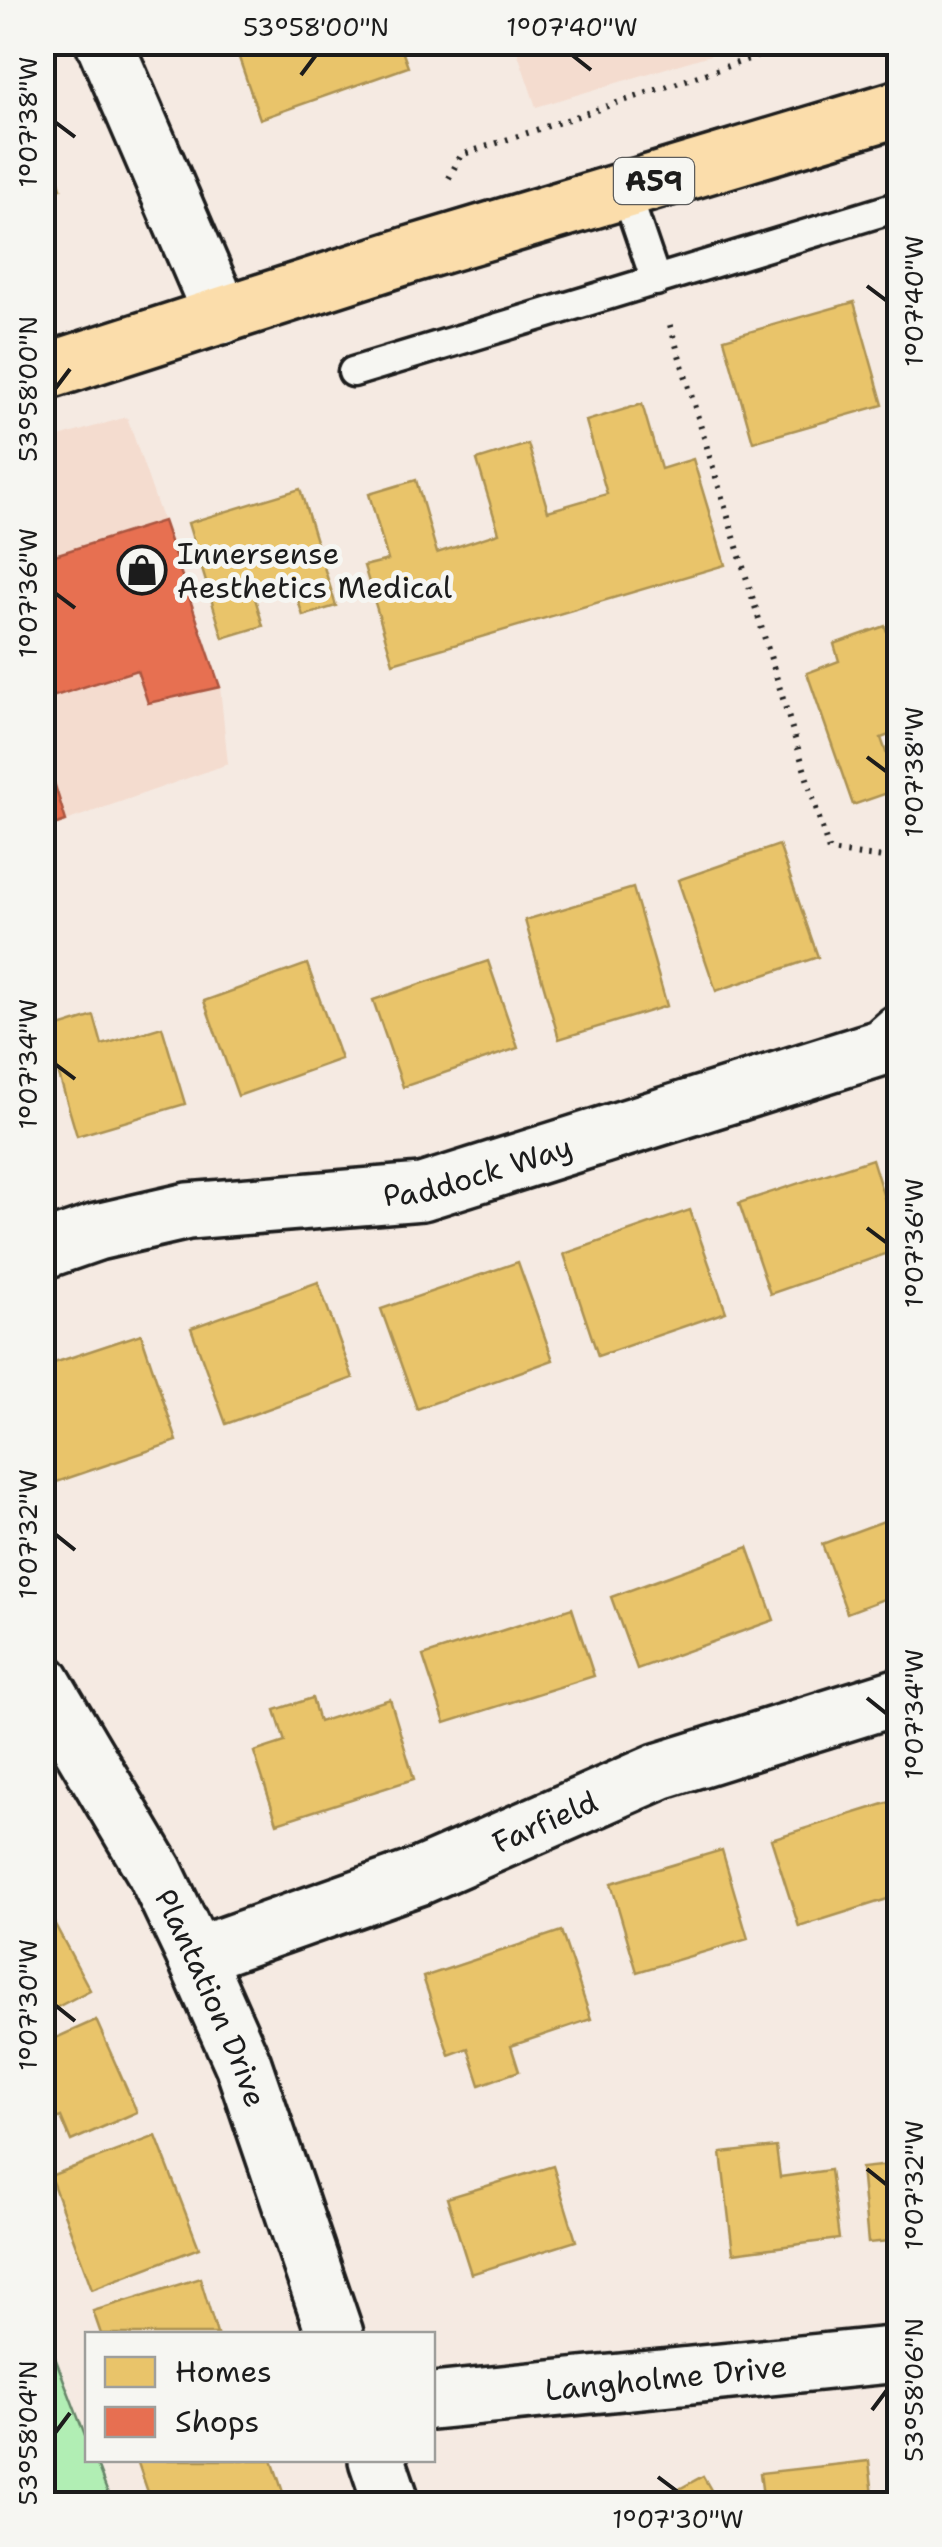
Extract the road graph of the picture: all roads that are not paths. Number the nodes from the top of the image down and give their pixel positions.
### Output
1 (104, 42) edge
2 (900, 108) edge
3 (625, 190) junction
4 (900, 206) edge
5 (656, 281) junction
6 (222, 316) junction
7 (353, 372) dead end
8 (42, 374) edge
9 (900, 1032) edge
10 (42, 1251) edge
11 (42, 1681) edge
12 (900, 1696) edge
13 (195, 1956) junction
14 (334, 2332) edge
15 (900, 2354) edge
16 (435, 2401) edge
17 (378, 2462) edge
18 (392, 2504) edge

1 - 6 street
2 - 3 main road, A59
3 - 5 lane
3 - 6 main road, A59
4 - 5 lane
5 - 7 lane
6 - 8 main road, A59
9 - 10 street, Paddock Way
11 - 13 street, Plantation Drive
12 - 13 street, Farfield
13 - 14 street, Plantation Drive
15 - 16 street, Langholme Drive
17 - 18 street

